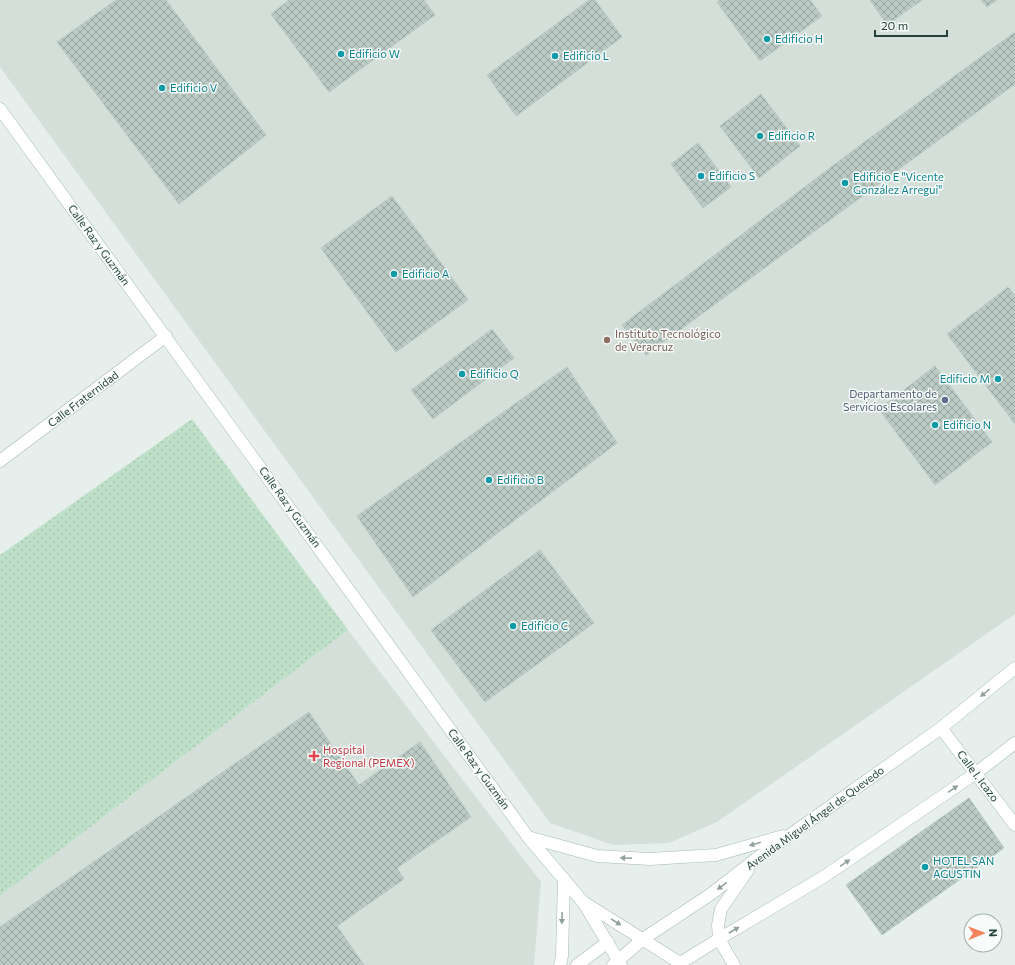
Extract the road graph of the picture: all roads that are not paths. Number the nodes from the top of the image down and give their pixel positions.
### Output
1 (0, 109) edge
2 (166, 336) junction
3 (0, 461) edge
4 (1015, 668) edge
5 (941, 728) junction
6 (1015, 743) edge
7 (976, 773) junction
8 (1015, 825) edge
9 (792, 834) junction
10 (528, 837) junction
11 (756, 860) junction
12 (564, 879) junction
13 (583, 902) junction
14 (643, 939) junction
15 (719, 939) junction
16 (608, 942) junction
17 (618, 964) edge
18 (682, 964) edge
19 (560, 965) edge
20 (577, 965) edge
21 (734, 965) edge

1 - 2 main road, Calle Raz y Guzmán
2 - 3 main road, Calle Fraternidad
2 - 10 main road, Calle Raz y Guzmán
4 -> 5 main road, Avenida Miguel Ángel de Quevedo
5 - 7 main road, Calle I. Icazo
5 - 9 main road, Avenida Miguel Ángel de Quevedo
6 - 7 main road
7 - 8 main road, Calle I. Icazo
15 -> 7 main road
9 -> 10 main road
9 - 11 main road, Avenida Miguel Ángel de Quevedo
10 - 12 main road, Calle Raz y Guzmán
11 -> 14 main road, Avenida Miguel Ángel de Quevedo
11 - 15 main road
12 - 13 main road, Calle Raz y Guzmán
12 -> 19 main road
13 -> 14 main road, Calle Raz y Guzmán
13 - 16 main road, Calle Raz y Guzmán
14 - 17 main road, Avenida Miguel Ángel de Quevedo
14 - 18 main road, Calle Raz y Guzmán
15 - 18 main road
15 - 21 main road
16 - 17 main road, Calle Raz y Guzmán
16 - 20 main road

